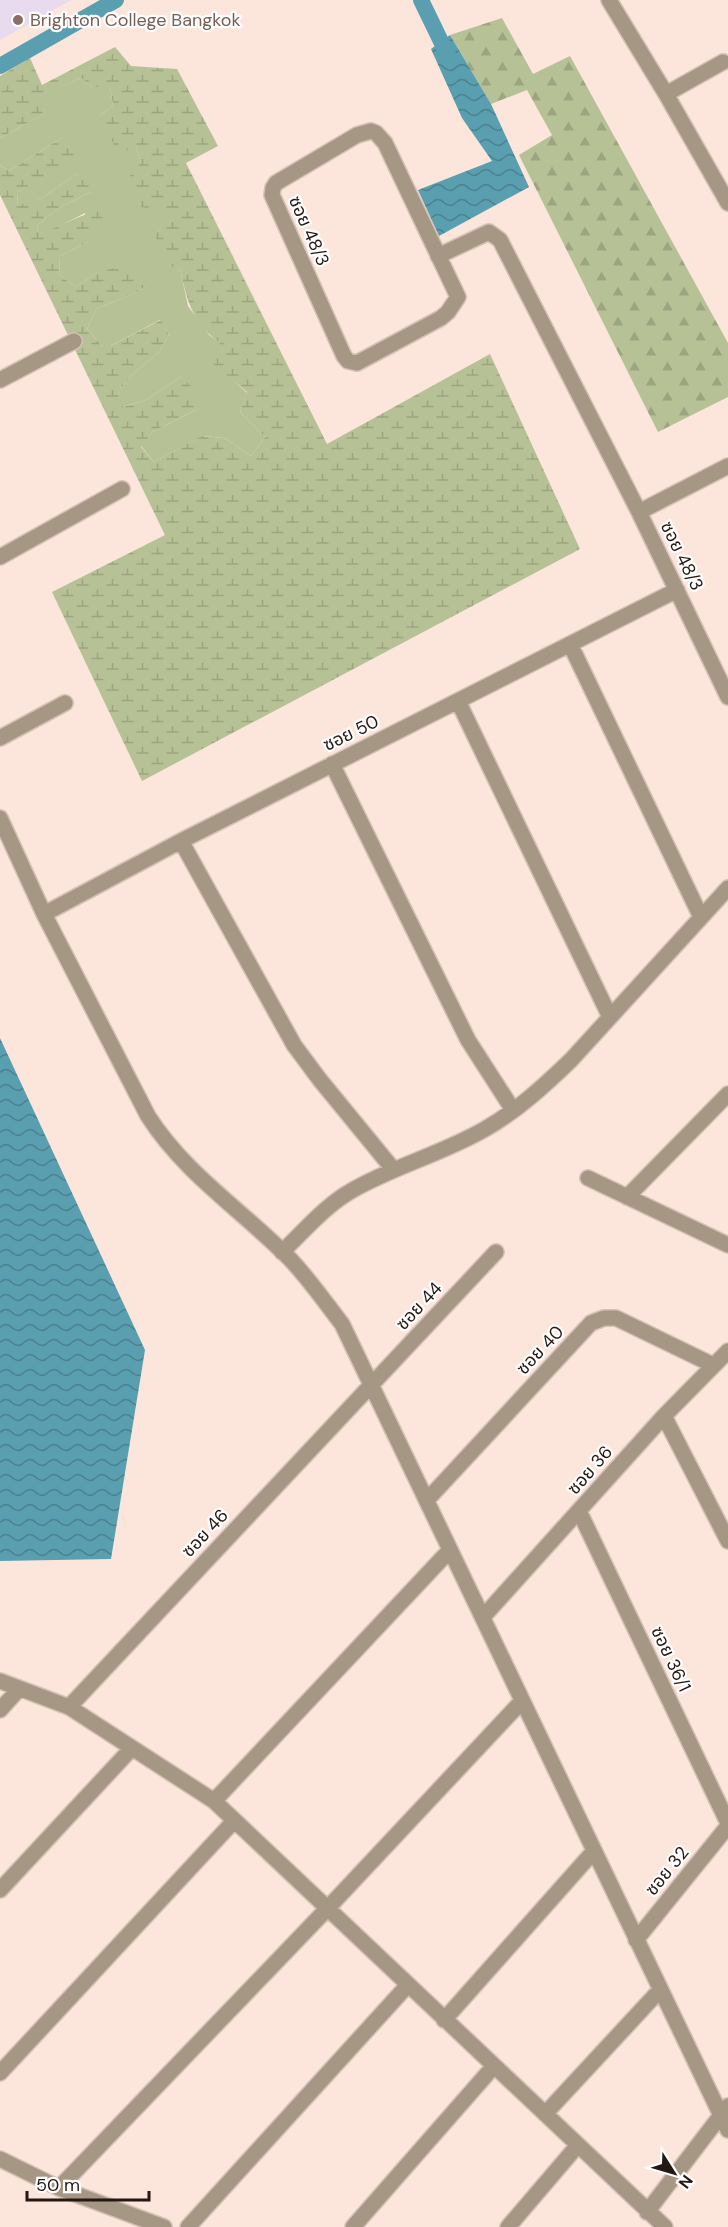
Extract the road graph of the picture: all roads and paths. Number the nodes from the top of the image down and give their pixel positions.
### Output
1 (609, 0) edge
2 (723, 62) dead end
3 (666, 94) junction
4 (727, 198) edge
5 (438, 256) junction
6 (74, 341) dead end
7 (0, 380) edge
8 (728, 466) edge
9 (122, 489) dead end
10 (639, 512) junction
11 (0, 557) edge
12 (677, 590) junction
13 (570, 644) junction
14 (728, 697) edge
15 (458, 702) junction
16 (65, 703) dead end
17 (0, 738) edge
18 (332, 764) junction
19 (0, 818) edge
20 (181, 841) junction
21 (728, 888) edge
22 (44, 914) junction
23 (701, 917) junction
24 (610, 1017) junction
25 (728, 1094) edge
26 (513, 1110) junction
27 (393, 1169) junction
28 (588, 1178) dead end
29 (627, 1197) junction
30 (728, 1245) edge
31 (282, 1252) junction
32 (496, 1252) dead end
33 (728, 1352) edge
34 (713, 1365) junction
35 (370, 1386) junction
36 (664, 1416) junction
37 (427, 1500) junction
38 (579, 1511) junction
39 (726, 1533) edge
40 (450, 1550) junction
41 (483, 1617) junction
42 (0, 1681) edge
43 (19, 1689) junction
44 (522, 1701) junction
45 (69, 1707) junction
46 (0, 1710) edge
47 (132, 1748) junction
48 (214, 1802) junction
49 (234, 1821) junction
50 (728, 1825) edge
51 (594, 1851) junction
52 (0, 1890) edge
53 (326, 1910) junction
54 (636, 1940) junction
55 (407, 1986) junction
56 (660, 1990) junction
57 (444, 2020) junction
58 (494, 2066) junction
59 (0, 2073) edge
60 (724, 2111) edge
61 (545, 2114) junction
62 (728, 2130) edge
63 (578, 2145) junction
64 (0, 2159) edge
65 (59, 2188) junction
66 (647, 2212) junction
67 (164, 2227) edge
68 (188, 2227) edge
69 (353, 2227) edge
70 (508, 2227) edge
71 (665, 2227) edge

1 - 3 street
2 - 3 street
3 - 4 street
5 - 5 street, ซอย 48/3
5 - 10 street, ซอย 48/3
6 - 7 street
8 - 10 street
9 - 11 street
10 - 12 street, ซอย 48/3
12 - 13 street, ซอย 50
12 - 14 street, ซอย 48/3
13 - 15 street, ซอย 50
13 - 23 street
15 - 18 street, ซอย 50
15 - 24 street
16 - 17 street
18 - 20 street, ซอย 50
18 - 26 street
19 - 22 street
20 - 22 street, ซอย 50
20 - 27 street
21 - 23 street
22 - 31 street
23 - 24 street
24 - 26 street
25 - 29 street
26 - 27 street
27 - 31 street
28 - 29 street
29 - 30 street
31 - 35 street
32 - 35 street, ซอย 44
33 - 34 street, ซอย 36
34 - 36 street, ซอย 36
34 - 37 street, ซอย 40
35 - 37 street
35 - 45 street, ซอย 46
36 - 38 street, ซอย 36
36 - 39 street
37 - 40 street
38 - 41 street, ซอย 36
38 - 50 street, ซอย 36/1
40 - 41 street
40 - 48 street
41 - 44 street
42 - 43 street
43 - 45 street
43 - 46 street
44 - 51 street
44 - 53 street
45 - 47 street
47 - 48 street
47 - 52 street
48 - 49 street
49 - 53 street
49 - 59 street
50 - 54 street, ซอย 32
51 - 54 street
51 - 57 street
53 - 55 street
53 - 65 street
54 - 56 street
55 - 57 street
55 - 68 street
56 - 60 street
56 - 61 street
57 - 58 street
58 - 61 street
58 - 69 street
60 - 62 street
60 - 66 street
61 - 63 street
63 - 66 street
63 - 70 street
64 - 65 street
65 - 67 street
66 - 71 street

